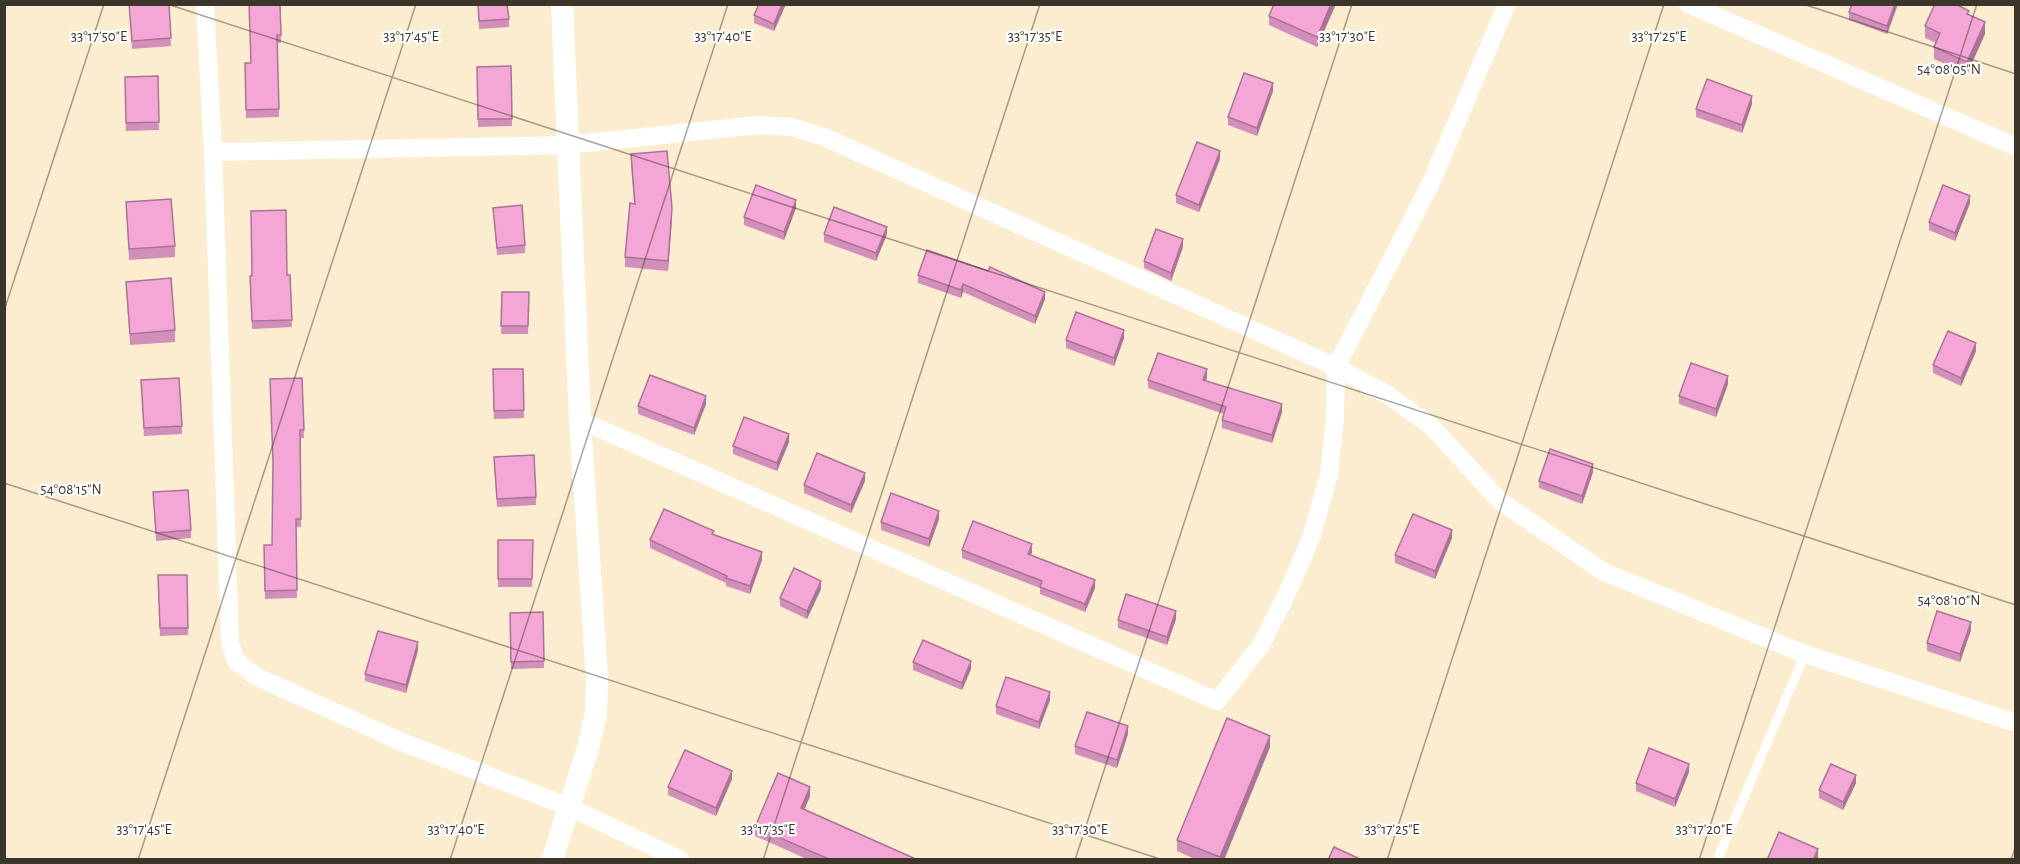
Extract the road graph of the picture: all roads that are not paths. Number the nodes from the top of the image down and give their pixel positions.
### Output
1 (206, 4) edge
2 (562, 4) edge
3 (1507, 4) edge
4 (1688, 4) edge
5 (567, 144) junction
6 (2016, 147) edge
7 (213, 152) junction
8 (1336, 367) junction
9 (580, 420) junction
10 (1805, 654) junction
11 (2016, 723) edge
12 (569, 807) junction
13 (552, 860) edge
14 (681, 860) edge
15 (1717, 860) edge

1 - 7 street
2 - 5 street
3 - 8 street
4 - 6 street
5 - 7 street
5 - 8 street
5 - 9 street
7 - 12 street
8 - 9 street
8 - 10 street
9 - 12 street
10 - 11 street
10 - 15 lane
12 - 13 street
12 - 14 street

